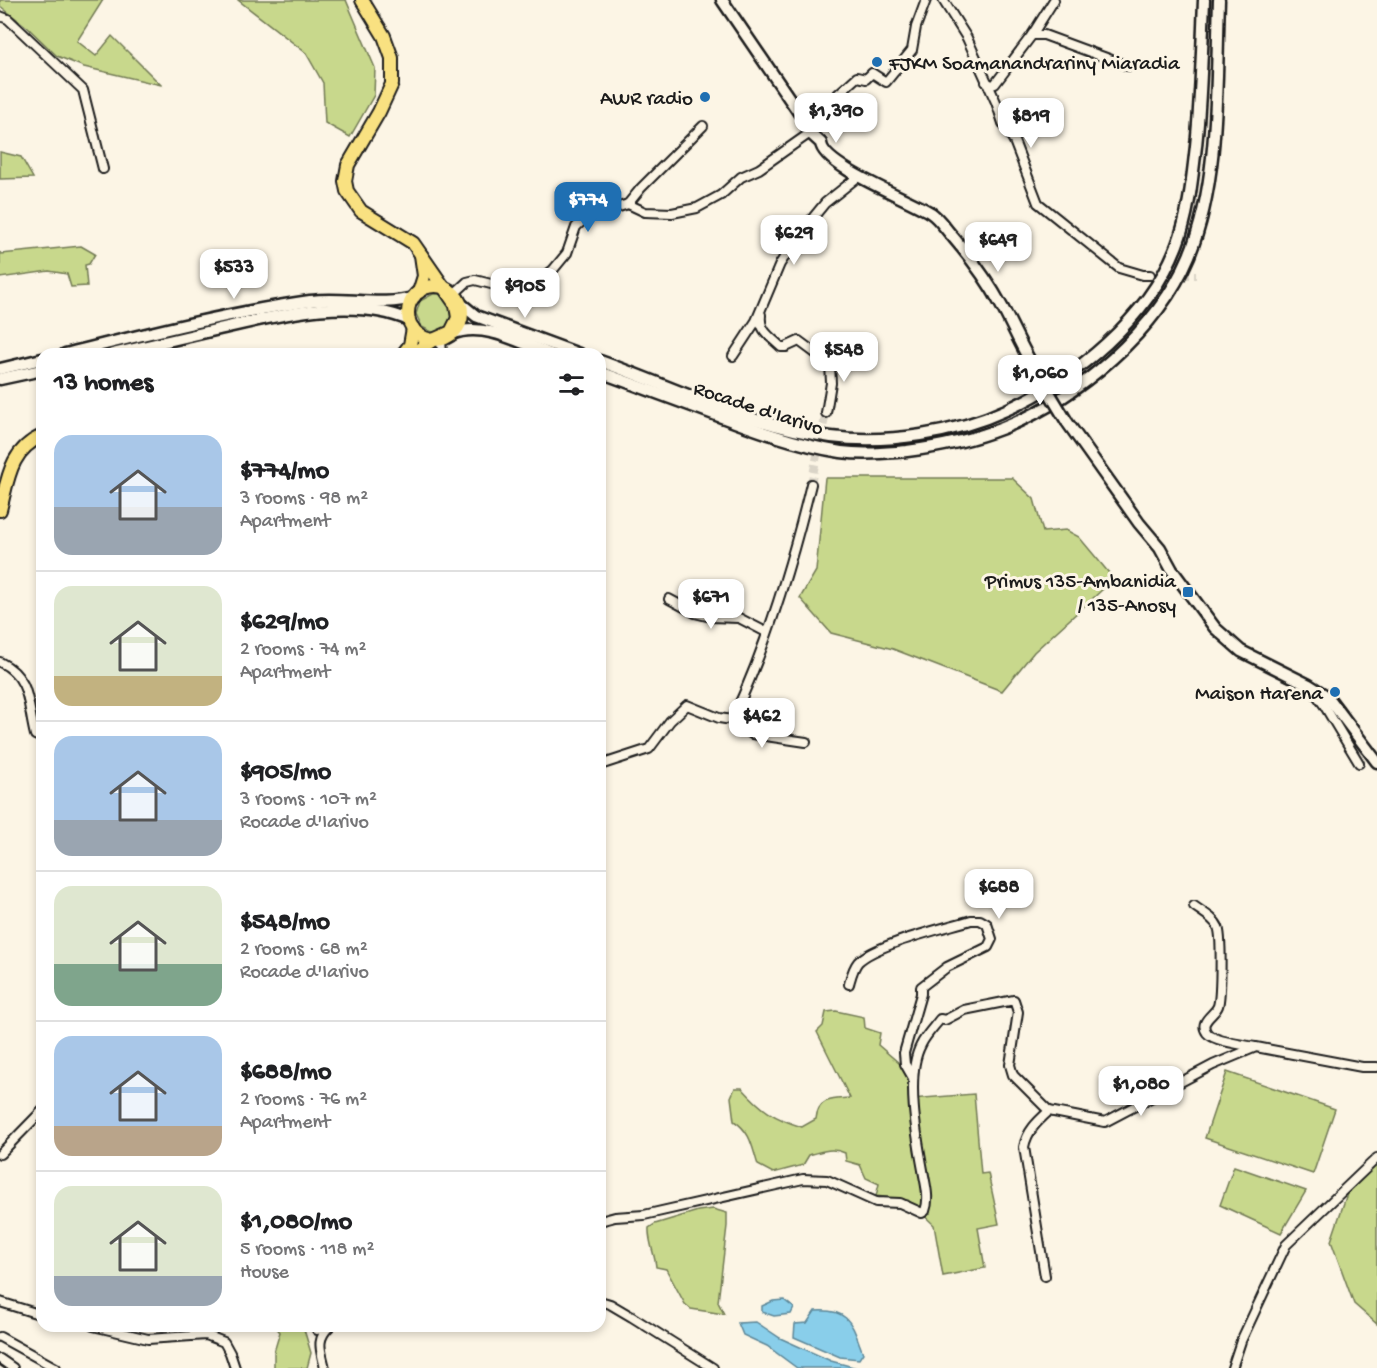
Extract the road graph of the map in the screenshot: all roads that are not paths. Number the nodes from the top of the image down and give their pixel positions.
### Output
1 (362, 0) edge
2 (722, 0) edge
3 (926, 0) edge
4 (943, 0) edge
5 (1054, 0) edge
6 (1204, 0) edge
7 (1219, 0) edge
8 (0, 16) edge
9 (1032, 35) junction
10 (1128, 66) dead end
11 (986, 82) junction
12 (703, 126) dead end
13 (808, 128) junction
14 (104, 169) dead end
15 (859, 176) junction
16 (628, 204) junction
17 (420, 251) junction
18 (1150, 275) tunnel mouth
19 (417, 294) junction
20 (453, 295) junction
21 (762, 308) junction
22 (411, 324) junction
23 (442, 338) junction
24 (89, 348) edge
25 (138, 348) edge
26 (408, 348) edge
27 (423, 348) edge
28 (442, 348) edge
29 (534, 348) edge
30 (563, 348) edge
31 (733, 356) dead end
32 (36, 360) edge
33 (606, 363) edge
34 (0, 369) edge
35 (36, 371) edge
36 (606, 374) edge
37 (0, 379) edge
38 (826, 413) tunnel mouth
39 (36, 439) edge
40 (811, 484) tunnel mouth
41 (0, 510) edge
42 (669, 599) dead end
43 (766, 632) junction
44 (0, 662) edge
45 (1309, 685) junction
46 (732, 720) junction
47 (36, 735) edge
48 (806, 742) dead end
49 (1377, 762) edge
50 (606, 763) edge
51 (1359, 763) dead end
52 (1194, 906) dead end
53 (849, 984) dead end
54 (1256, 1047) junction
55 (1377, 1067) edge
56 (913, 1078) junction
57 (1049, 1111) junction
58 (36, 1117) edge
59 (0, 1154) edge
60 (1377, 1158) edge
61 (606, 1219) edge
62 (1045, 1276) dead end
63 (0, 1302) edge
64 (606, 1303) edge
65 (36, 1313) edge
66 (118, 1332) edge
67 (324, 1332) edge
68 (0, 1337) edge
69 (0, 1359) edge
70 (13, 1368) edge
71 (56, 1368) edge
72 (235, 1368) edge
73 (325, 1368) edge
74 (713, 1368) edge
75 (1232, 1368) edge

1 - 17 main road
2 - 13 main road
3 - 13 street
4 - 11 street
5 - 9 street
6 - 33 main road, Rocade d'Iarivo
7 - 36 main road, Rocade d'Iarivo
8 - 14 street
9 - 10 street
9 - 11 street
11 - 18 street
12 - 16 street
13 - 15 main road
13 - 16 street
15 - 21 street
15 - 45 main road, bridge
16 - 20 street
17 - 19 main road
17 - 20 main road
19 - 20 main road
19 - 22 main road
19 - 24 main road
20 - 23 main road
20 - 23 main road
20 - 30 main road
21 - 31 street
21 - 38 street
22 - 23 main road
22 - 25 main road
22 - 26 main road
23 - 27 main road
23 - 28 street
23 - 29 main road
32 - 34 main road
35 - 37 main road
39 - 41 main road
40 - 43 street
42 - 43 street
43 - 46 street
44 - 47 street
45 - 49 main road
45 - 51 street
46 - 48 street
46 - 50 street
52 - 54 street
53 - 56 street
54 - 55 street
54 - 57 street
56 - 57 street
56 - 61 street
57 - 62 street
58 - 59 street
60 - 75 street
63 - 65 street
64 - 74 street
66 - 72 street
67 - 73 street
68 - 71 street
69 - 70 street

